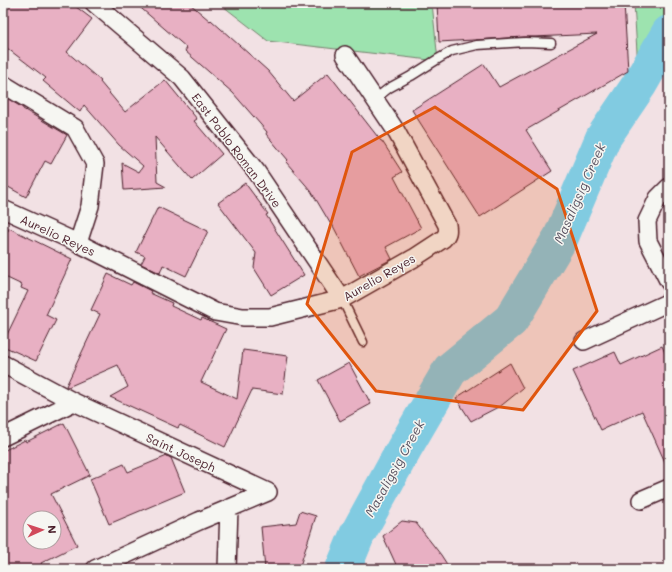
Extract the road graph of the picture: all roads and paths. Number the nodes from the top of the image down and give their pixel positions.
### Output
1 (94, 3) edge
2 (551, 43) dead end
3 (345, 55) dead end
4 (3, 84) edge
5 (375, 99) junction
6 (669, 187) edge
7 (3, 209) edge
8 (78, 243) junction
9 (669, 282) edge
10 (342, 299) junction
11 (669, 302) edge
12 (584, 341) dead end
13 (363, 342) dead end
14 (3, 364) edge
15 (74, 402) junction
16 (3, 436) edge
17 (669, 488) edge
18 (641, 500) dead end
19 (229, 508) junction
20 (95, 569) edge
21 (227, 569) edge

1 - 10 street, East Pablo Roman Drive
2 - 5 lane
3 - 5 street, Aurelio Reyes
4 - 8 street
5 - 10 street, Aurelio Reyes
6 - 9 street
7 - 8 street, Aurelio Reyes
8 - 10 street, Aurelio Reyes
10 - 13 lane, East Pablo Roman Drive
11 - 12 street
14 - 15 street, Saint Joseph
15 - 16 street
15 - 19 street, Saint Joseph
17 - 18 street
19 - 20 street
19 - 21 street

